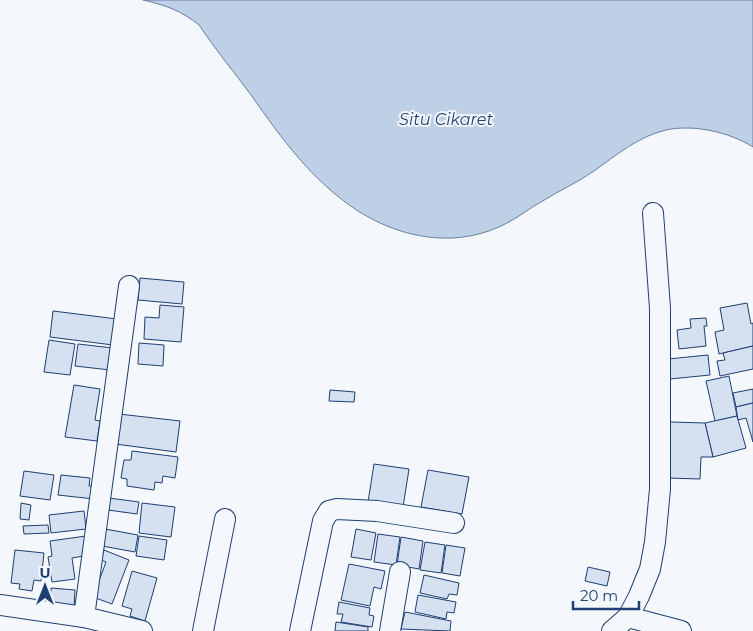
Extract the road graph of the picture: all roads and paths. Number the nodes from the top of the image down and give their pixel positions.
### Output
1 (653, 213) dead end
2 (129, 286) dead end
3 (225, 520) dead end
4 (454, 523) dead end
5 (400, 572) dead end
6 (0, 605) edge
7 (84, 617) junction
8 (628, 617) junction
9 (142, 631) edge
10 (203, 631) edge
11 (300, 631) edge
12 (390, 631) edge
13 (612, 631) edge
14 (681, 631) edge

1 - 8 street
2 - 7 street
3 - 10 street
4 - 11 street
5 - 12 street
6 - 7 street
7 - 9 street
8 - 13 street
8 - 14 street

